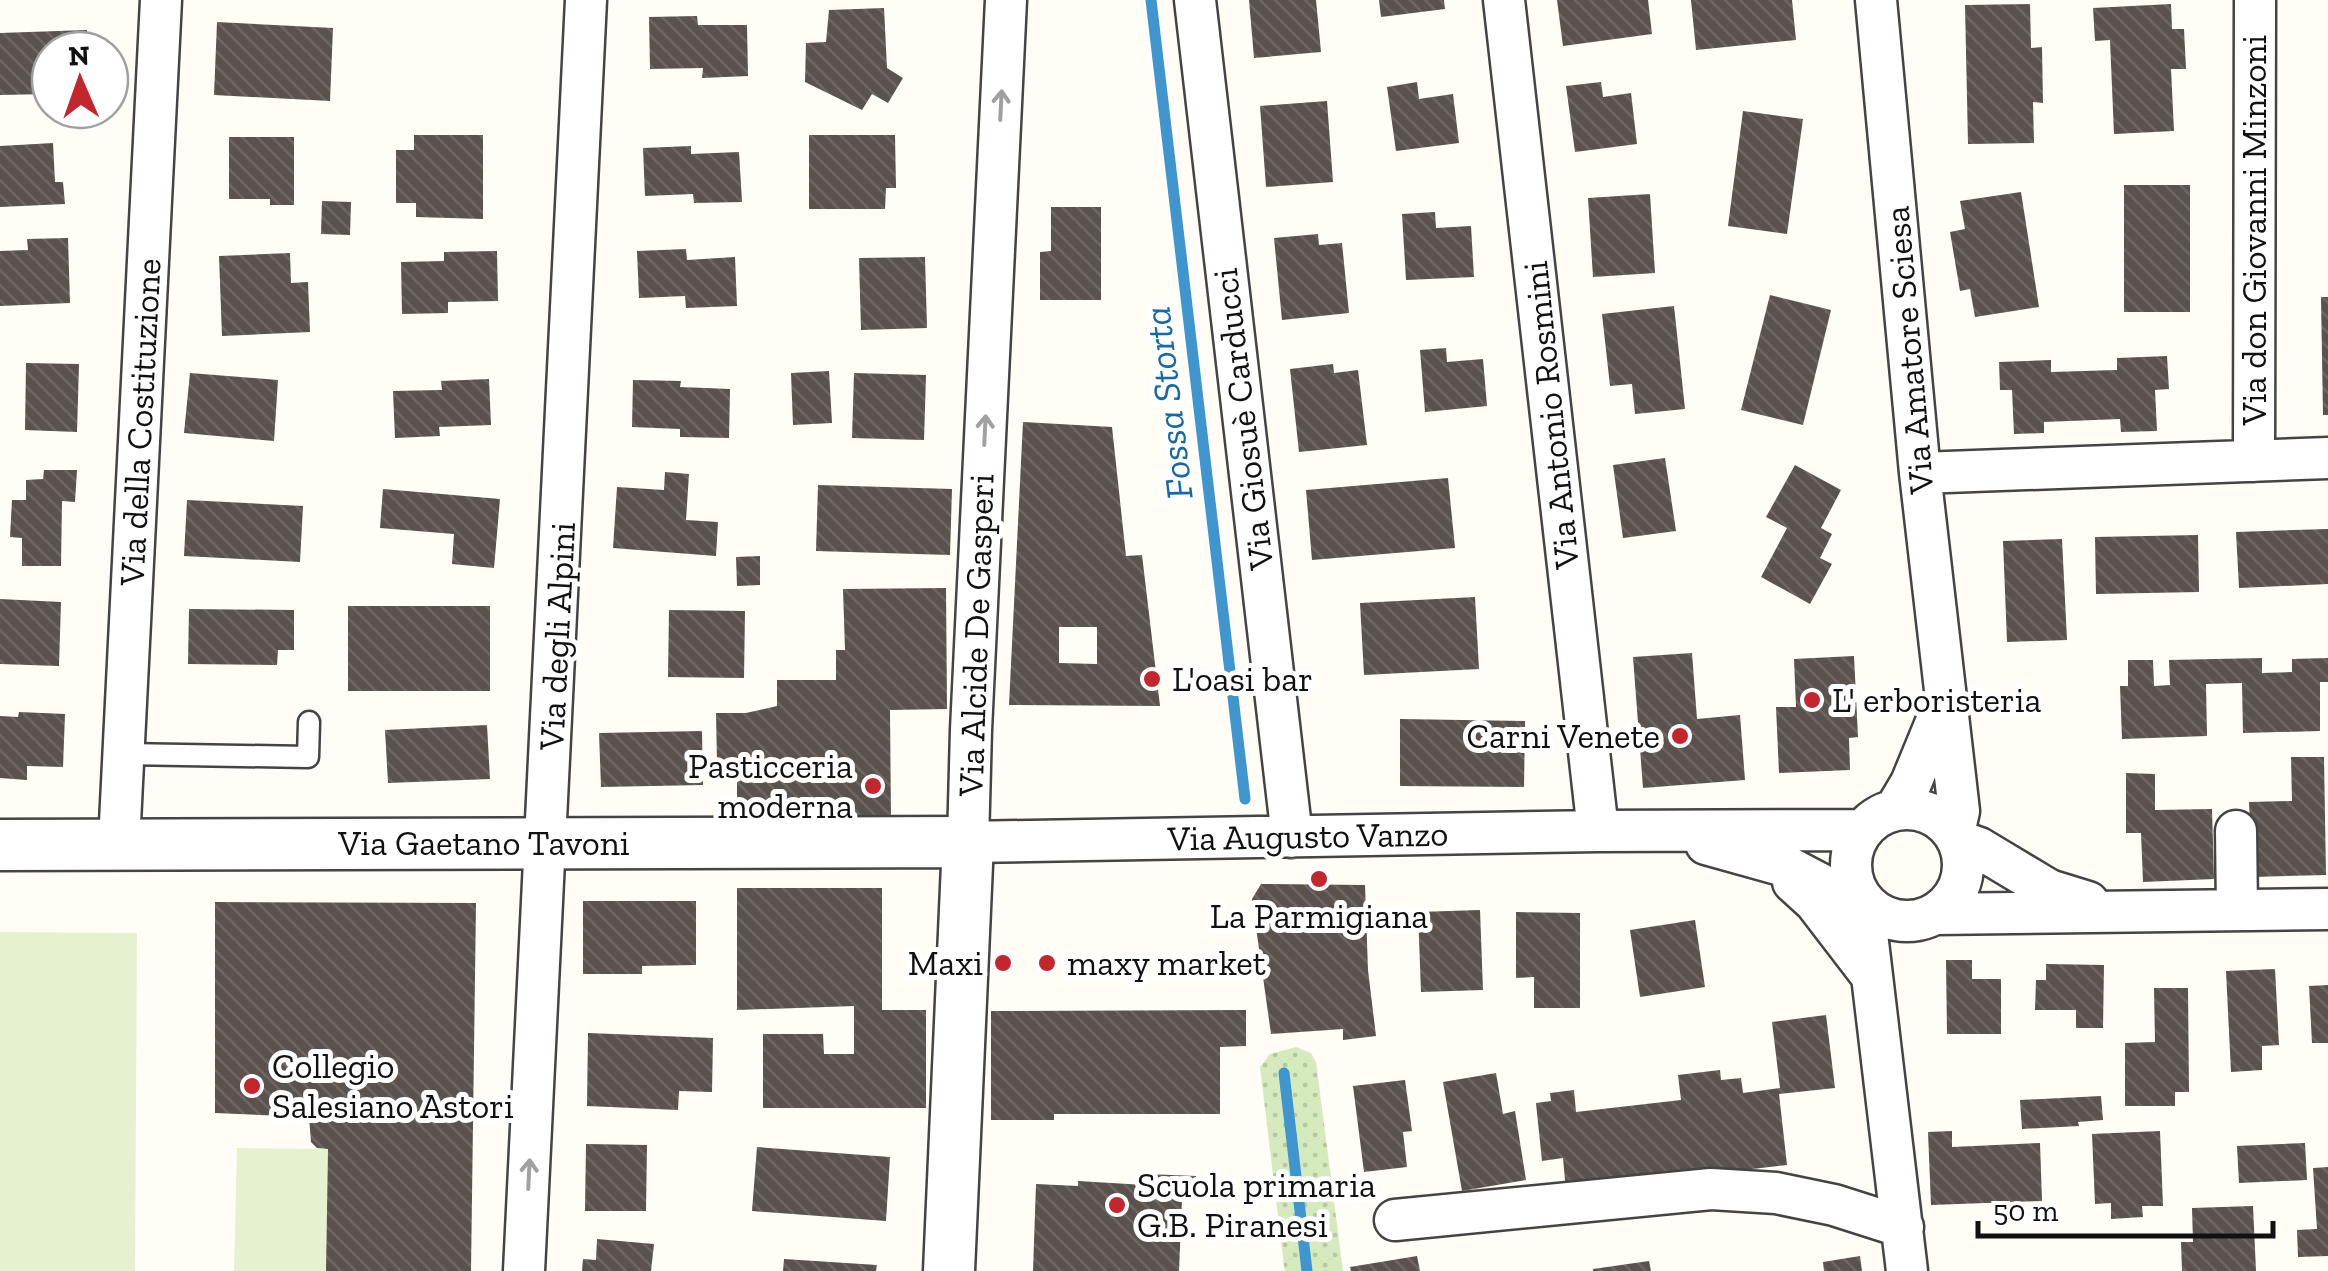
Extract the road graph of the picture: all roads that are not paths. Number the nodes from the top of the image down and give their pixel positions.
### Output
1 (161, 0) edge
2 (586, 0) edge
3 (1006, 0) edge
4 (1195, 0) edge
5 (1504, 0) edge
6 (1876, 0) edge
7 (2255, 0) edge
8 (2328, 458) edge
9 (2254, 461) junction
10 (1920, 473) junction
11 (1946, 700) junction
12 (309, 722) dead end
13 (124, 754) junction
14 (1953, 758) junction
15 (1879, 820) junction
16 (1598, 830) junction
17 (1649, 830) junction
18 (2236, 831) dead end
19 (1956, 836) junction
20 (1292, 837) junction
21 (547, 842) junction
22 (968, 842) junction
23 (119, 844) junction
24 (0, 845) edge
25 (1772, 862) junction
26 (2049, 890) junction
27 (1862, 900) junction
28 (2328, 909) edge
29 (2115, 910) junction
30 (2237, 910) junction
31 (1923, 918) junction
32 (1876, 998) junction
33 (1396, 1220) dead end
34 (1903, 1227) junction
35 (524, 1271) edge
36 (948, 1271) edge
37 (1908, 1271) edge

1 - 13 street, Via della Costituzione
2 - 21 street, Via degli Alpini
22 -> 3 street, Via Alcide De Gasperi
4 - 20 street, Via Giosuè Carducci
5 - 16 street, Via Antonio Rosmini
6 - 10 street, Via Amatore Sciesa
7 - 9 street, Via don Giovanni Minzoni
8 - 9 street
9 - 10 street
10 - 11 street, Via Amatore Sciesa
11 - 14 street, Via Amatore Sciesa
11 - 15 street, Via Amatore Sciesa
12 - 13 lane
13 - 23 street, Via della Costituzione
14 - 19 street, Via Amatore Sciesa
14 - 26 street
15 - 17 street, Via Augusto Vanzo
15 - 19 street, Via Augusto Vanzo
15 - 27 street
16 - 17 street, Via Augusto Vanzo
16 - 20 street, Via Augusto Vanzo
17 - 25 street, Via Augusto Vanzo
18 - 30 street
19 - 26 street, Via Augusto Vanzo
19 - 31 street
20 - 22 street, Via Augusto Vanzo
21 - 22 street, Via Gaetano Tavoni
21 - 23 street, Via Gaetano Tavoni
35 -> 21 street, Via degli Alpini
22 - 36 street, Via Alcide De Gasperi
23 - 24 street, Via Gaetano Tavoni
25 - 27 street, Via Augusto Vanzo
25 - 32 street
26 - 29 street, Via Augusto Vanzo
27 - 31 street, Via Augusto Vanzo
27 - 32 street
28 - 30 street, Via Augusto Vanzo
29 - 30 street, Via Augusto Vanzo
29 - 31 street, Via Augusto Vanzo
31 - 32 street
32 - 34 street
33 - 34 street
34 - 37 street

